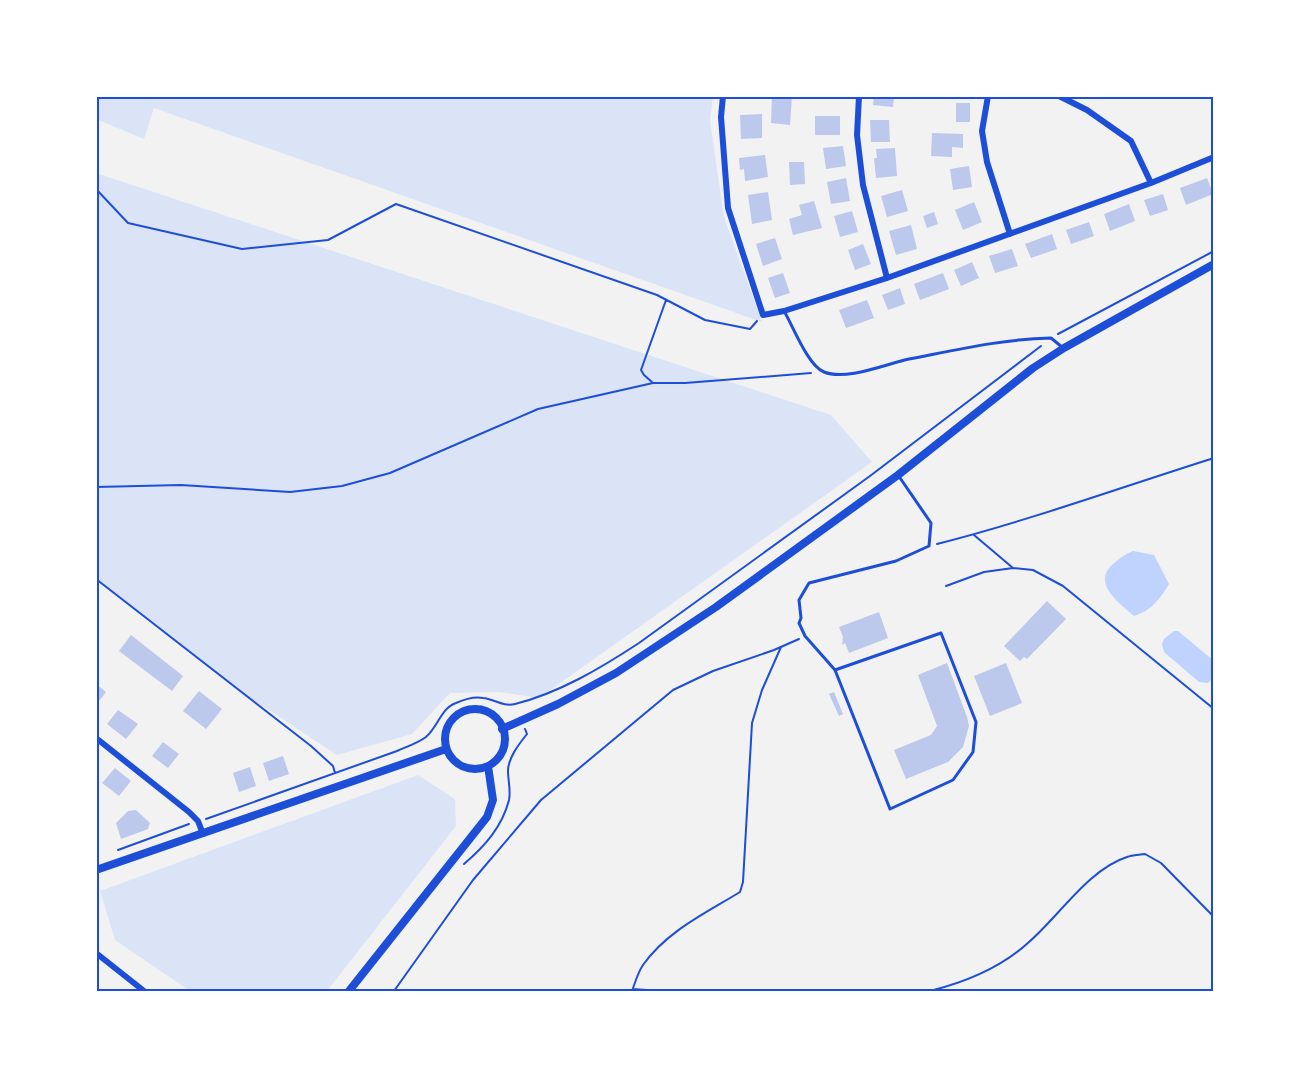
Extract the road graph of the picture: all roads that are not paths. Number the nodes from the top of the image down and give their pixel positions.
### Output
1 (723, 96) edge
2 (859, 96) edge
3 (988, 96) edge
4 (1059, 96) edge
5 (1214, 157) edge
6 (1151, 183) junction
7 (1010, 234) junction
8 (1214, 264) edge
9 (887, 278) junction
10 (784, 311) junction
11 (1064, 348) junction
12 (898, 475) junction
13 (835, 670) junction
14 (502, 729) junction
15 (96, 738) edge
16 (446, 749) junction
17 (488, 766) junction
18 (203, 834) junction
19 (96, 870) edge
20 (96, 953) edge
21 (144, 991) edge
22 (349, 991) edge

1 - 10 street
2 - 9 street
3 - 7 street
4 - 6 street
5 - 6 street
6 - 7 street
7 - 9 street
8 - 11 street
9 - 10 street
10 - 11 lane
11 - 12 street
12 - 13 lane
12 - 14 street
13 - 13 lane
14 - 16 street
14 - 17 street
15 - 18 street
16 - 17 street
16 - 18 street
17 - 22 street
18 - 19 street
20 - 21 street

